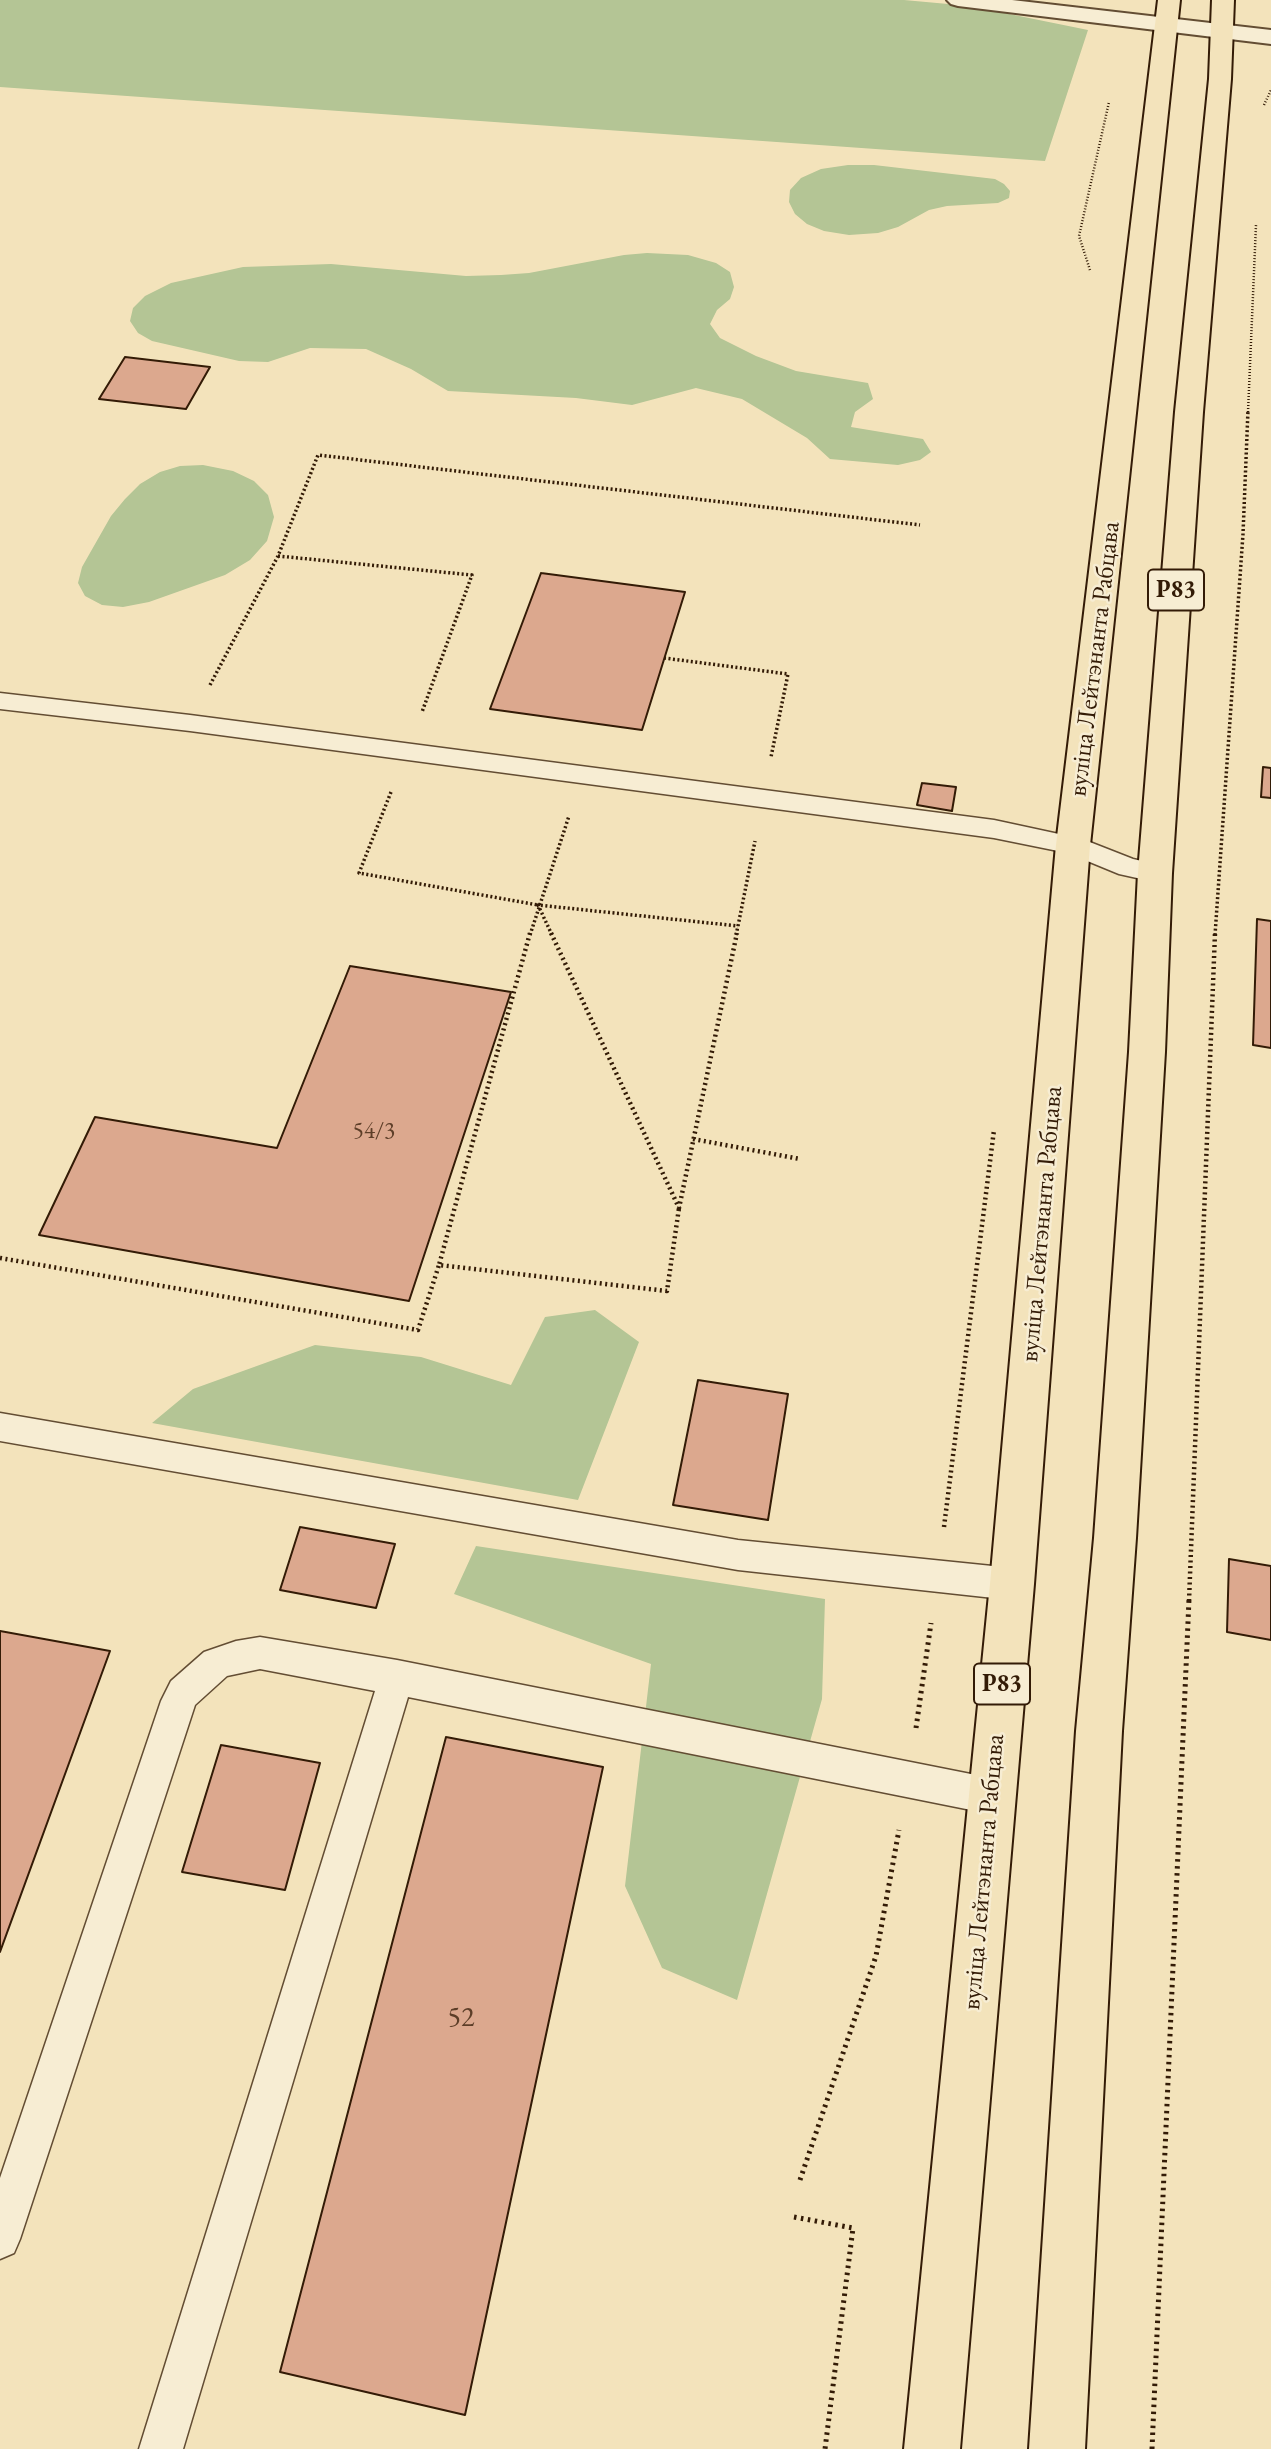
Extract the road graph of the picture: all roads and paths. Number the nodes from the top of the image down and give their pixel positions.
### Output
1 (958, 0) edge
2 (1169, 0) edge
3 (1223, 0) edge
4 (1114, 19) junction
5 (1167, 25) junction
6 (1220, 32) junction
7 (1271, 37) edge
8 (1271, 90) edge
9 (1261, 114) dead end
10 (1256, 221) dead end
11 (1094, 282) dead end
12 (920, 525) dead end
13 (664, 658) dead end
14 (0, 701) edge
15 (190, 723) junction
16 (584, 776) junction
17 (763, 798) junction
18 (1073, 845) junction
19 (1155, 873) junction
20 (538, 905) junction
21 (738, 926) junction
22 (995, 1119) dead end
23 (693, 1139) junction
24 (800, 1159) dead end
25 (679, 1208) junction
26 (0, 1258) edge
27 (439, 1265) junction
28 (0, 1427) edge
29 (938, 1575) junction
30 (1012, 1584) junction
31 (397, 1677) junction
32 (908, 1780) junction
33 (991, 1796) junction
34 (800, 2180) dead end
35 (794, 2217) dead end
36 (0, 2239) edge
37 (161, 2449) edge
38 (825, 2449) edge
39 (932, 2449) edge
40 (1057, 2449) edge
41 (1152, 2449) edge

1 - 4 street
2 - 5 highway, вуліца Лейтэнанта Рабцава / Р83
3 - 6 highway, Р83
4 - 5 street
4 - 11 path
5 - 6 street
5 - 18 highway, вуліца Лейтэнанта Рабцава / Р83
6 - 7 street
6 - 19 highway, Р83
8 - 9 path
10 - 41 path
12 - 15 path
13 - 17 path
14 - 15 lane
15 - 16 lane
16 - 17 lane
16 - 20 path
17 - 18 lane
17 - 21 path
18 - 19 lane
18 - 30 highway, вуліца Лейтэнанта Рабцава / Р83
19 - 40 highway, Р83
20 - 21 path
20 - 25 path
20 - 27 path
21 - 23 path
22 - 29 path
23 - 24 path
23 - 25 path
25 - 27 path
26 - 27 path
28 - 29 lane
29 - 30 lane
29 - 32 path
30 - 33 highway, вуліца Лейтэнанта Рабцава / Р83
31 - 32 lane
31 - 36 lane
31 - 37 lane
32 - 33 lane
32 - 34 path
33 - 39 highway, вуліца Лейтэнанта Рабцава / Р83
35 - 38 path

